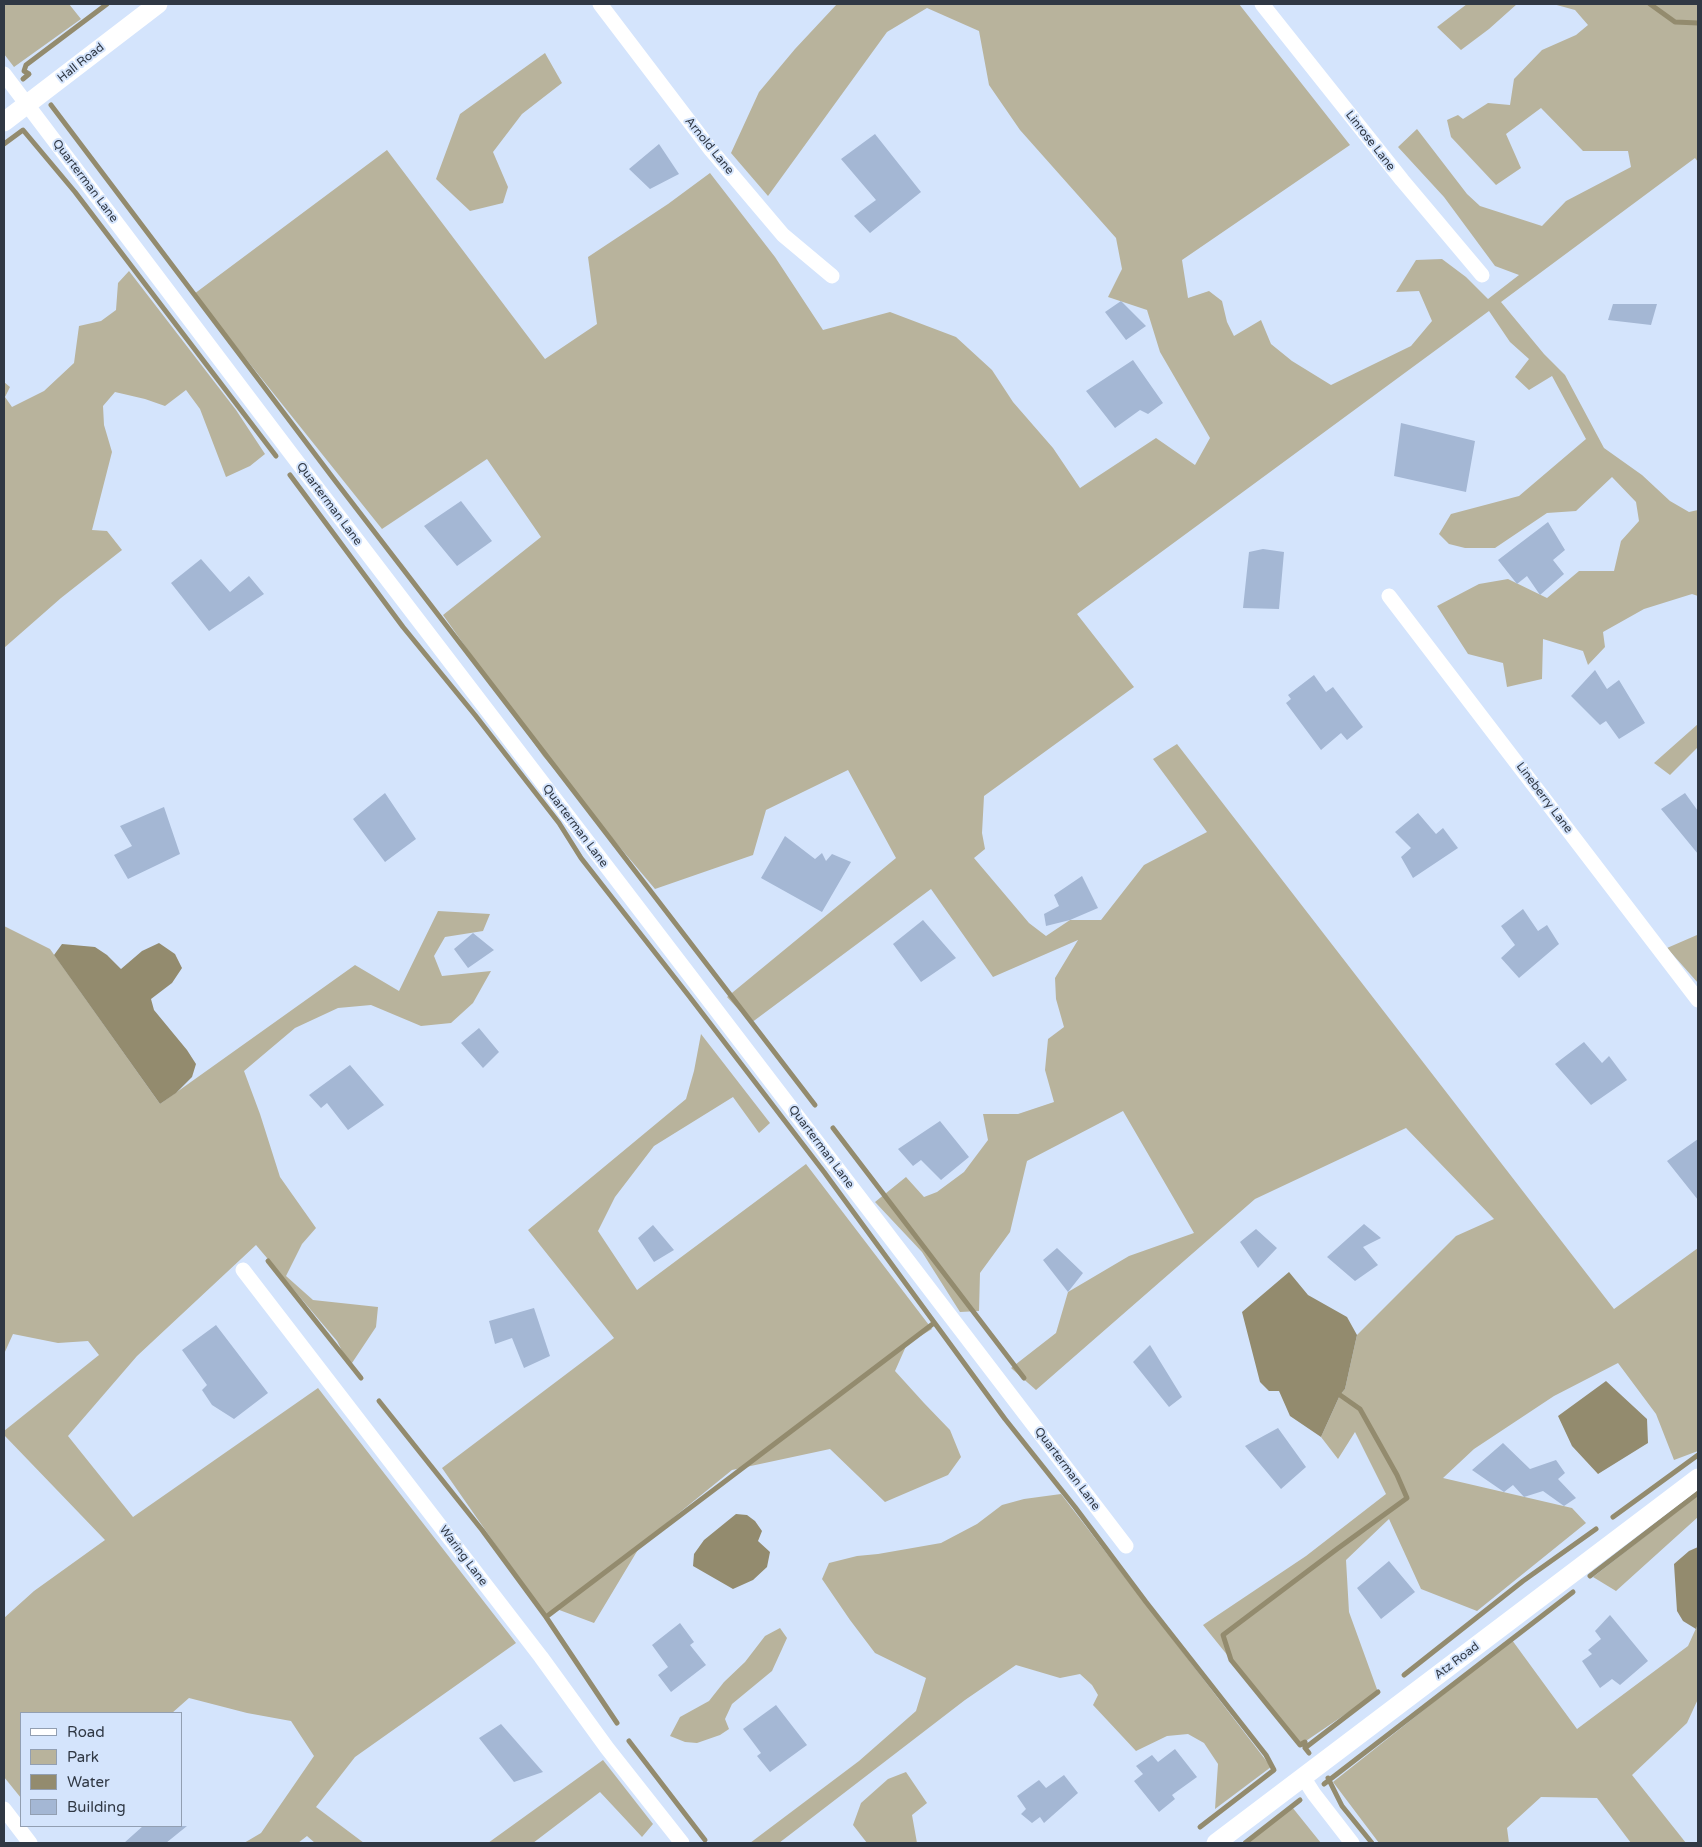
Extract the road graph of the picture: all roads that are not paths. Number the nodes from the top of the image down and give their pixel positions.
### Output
1 (158, 4) edge
2 (600, 4) edge
3 (1262, 4) edge
4 (4, 74) edge
5 (26, 104) junction
6 (4, 122) edge
7 (1482, 274) dead end
8 (832, 276) dead end
9 (1389, 596) dead end
10 (1698, 1000) edge
11 (243, 1270) dead end
12 (1698, 1478) edge
13 (1126, 1546) dead end
14 (1303, 1777) junction
15 (4, 1809) edge
16 (30, 1843) edge
17 (682, 1843) edge
18 (1216, 1843) edge
19 (1352, 1843) edge

1 - 5 street, Hall Road
2 - 8 street, Arnold Lane
3 - 7 street, Linrose Lane
4 - 5 street, Quarterman Lane
5 - 6 street, Hall Road
5 - 13 street, Quarterman Lane
9 - 10 street, Lineberry Lane
11 - 17 street, Waring Lane
12 - 14 street, Atz Road
14 - 18 street, Atz Road
14 - 19 street
15 - 16 street

